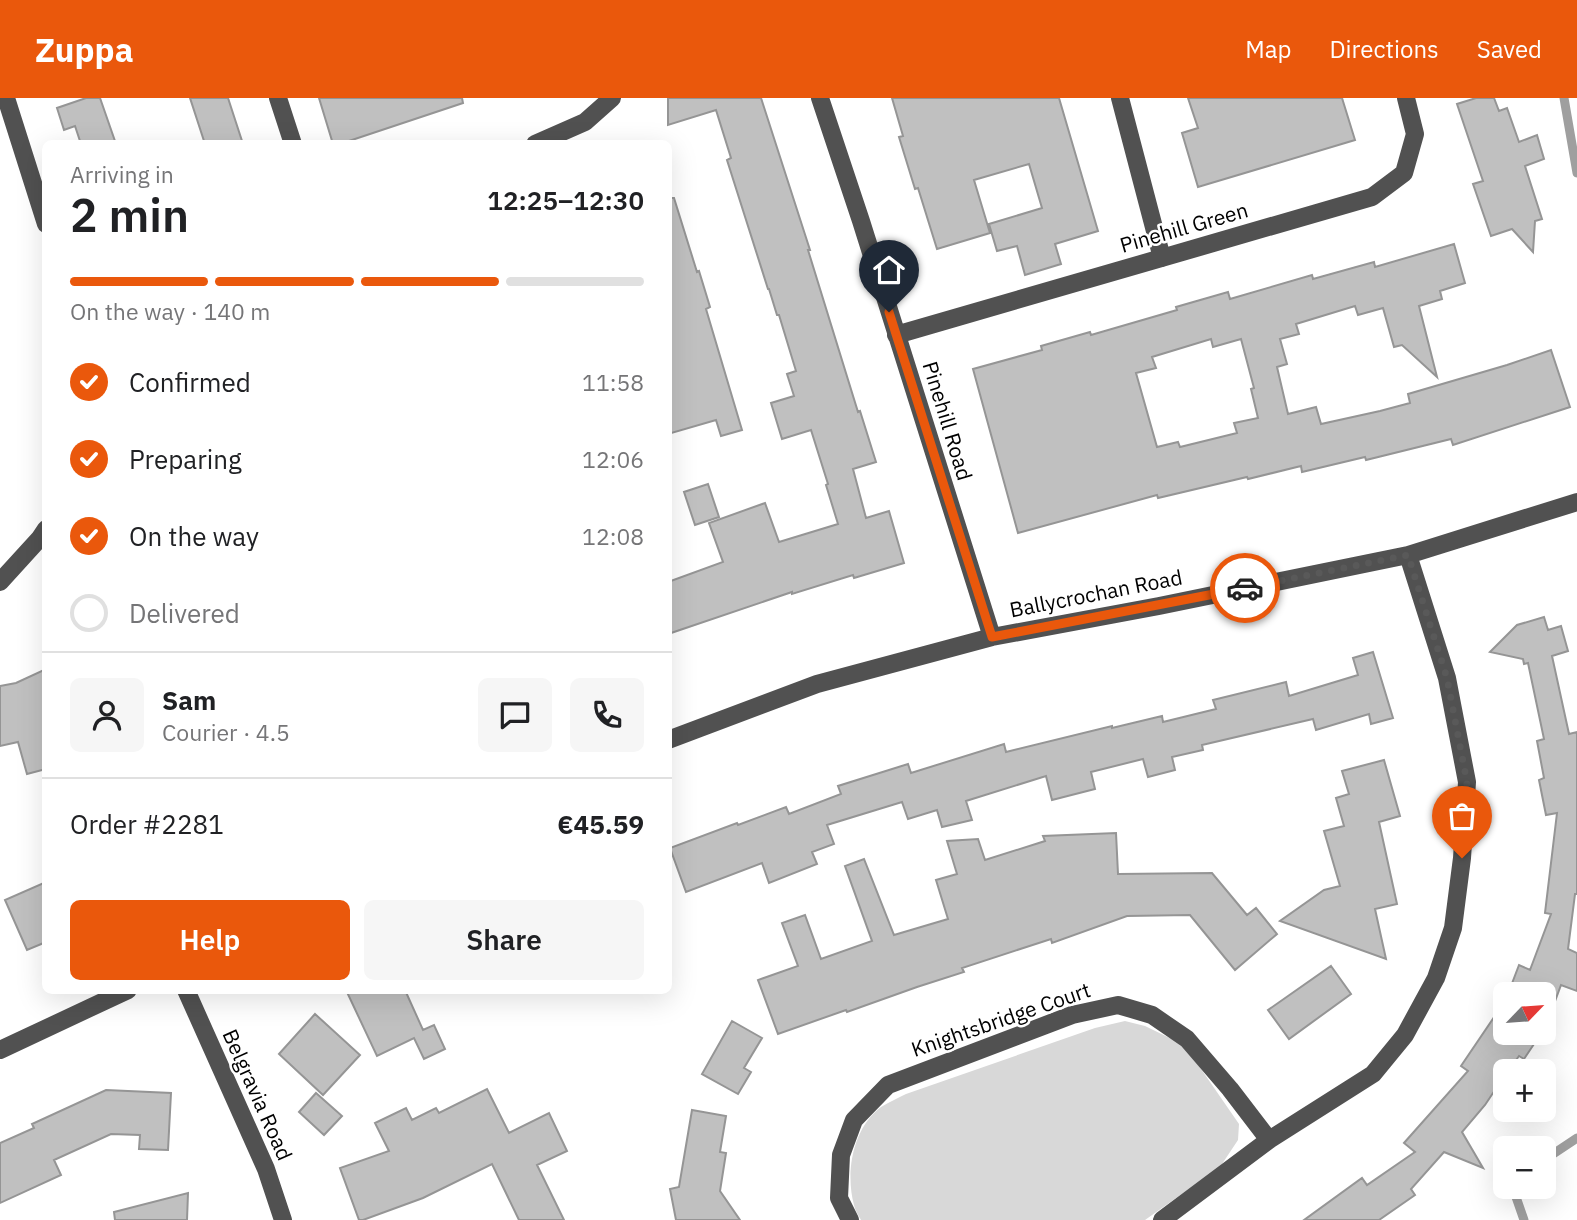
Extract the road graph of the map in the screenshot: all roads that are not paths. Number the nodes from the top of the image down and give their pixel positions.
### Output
1 (6, 98) edge
2 (278, 98) edge
3 (612, 98) edge
4 (820, 98) edge
5 (1120, 98) edge
6 (1406, 98) edge
7 (292, 140) edge
8 (546, 140) edge
9 (42, 211) edge
10 (1162, 258) junction
11 (896, 335) junction
12 (1577, 502) edge
13 (42, 535) edge
14 (1408, 555) junction
15 (0, 582) edge
16 (992, 637) junction
17 (672, 738) edge
18 (119, 994) edge
19 (188, 994) edge
20 (0, 1050) edge
21 (1269, 1140) junction
22 (283, 1220) edge
23 (850, 1220) edge
24 (1162, 1220) edge

1 - 9 street
2 - 7 street
3 - 8 street
4 - 11 street, Pinehill Road
5 - 10 street
6 - 10 street, Pinehill Green
10 - 11 street, Pinehill Green
11 - 16 street, Pinehill Road
12 - 14 street, Ballycrochan Road
13 - 15 street
14 - 16 street, Ballycrochan Road
14 - 21 street
16 - 17 street, Ballycrochan Road
18 - 20 street
19 - 22 street, Belgravia Road
21 - 23 street, Knightsbridge Court
21 - 24 street

